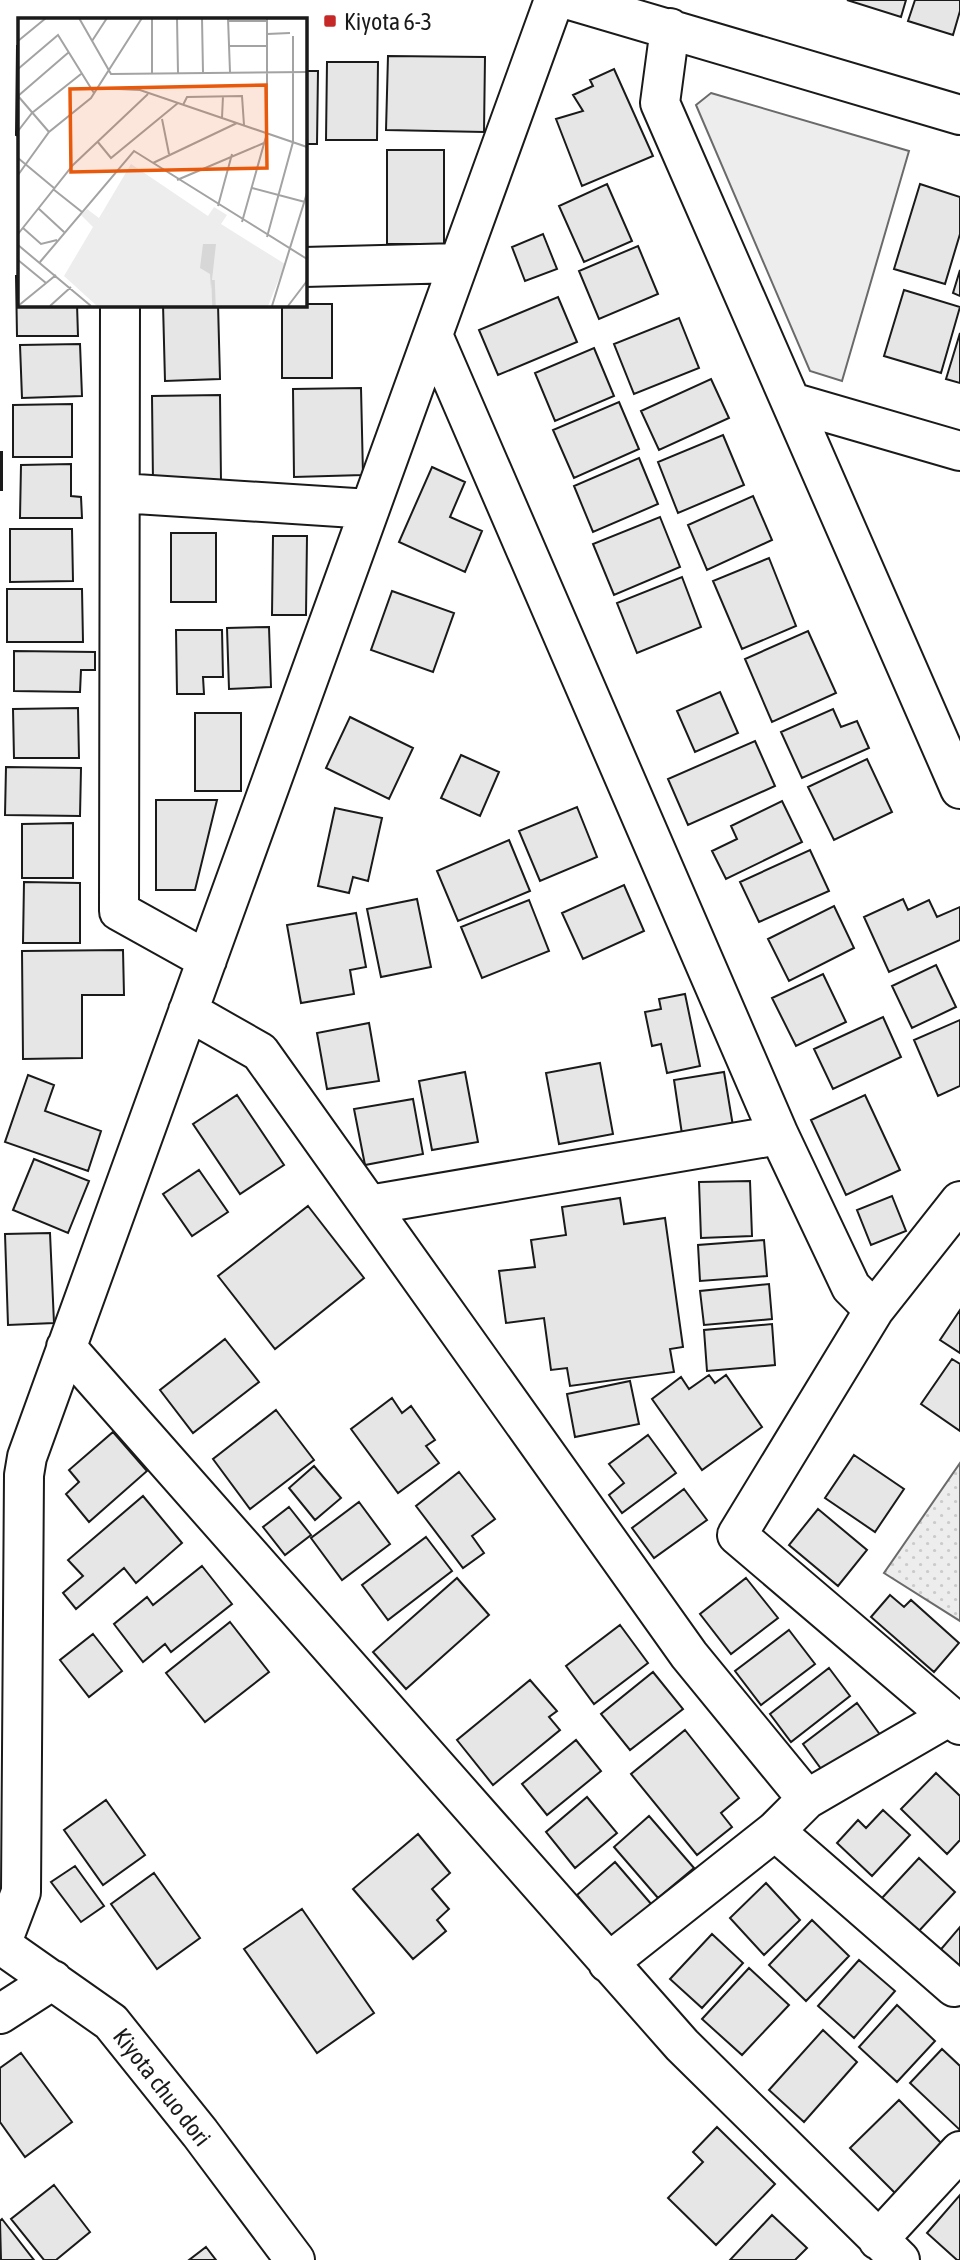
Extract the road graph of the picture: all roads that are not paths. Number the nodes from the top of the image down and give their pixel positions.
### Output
1 (554, 0) edge
2 (570, 0) edge
3 (670, 28) junction
4 (960, 116) edge
5 (459, 263) junction
6 (306, 267) edge
7 (120, 306) edge
8 (433, 335) junction
9 (791, 402) junction
10 (960, 452) edge
11 (120, 493) junction
12 (370, 509) junction
13 (960, 789) edge
14 (207, 960) junction
15 (188, 1011) junction
16 (779, 1135) junction
17 (960, 1201) edge
18 (369, 1205) junction
19 (874, 1311) junction
20 (66, 1347) junction
21 (12, 1475) edge
22 (955, 1720) edge
23 (807, 1799) junction
24 (775, 1831) junction
25 (1, 1945) edge
26 (608, 1963) junction
27 (53, 1980) junction
28 (954, 1987) dead end
29 (0, 2014) edge
30 (960, 2151) edge
31 (889, 2250) edge
32 (295, 2260) edge

1 - 5 street
2 - 3 street
3 - 4 street
3 - 9 street
5 - 6 street
5 - 8 street
7 - 11 street
8 - 12 street
8 - 16 street
9 - 10 street
9 - 13 street
11 - 12 street
11 - 14 street
12 - 14 street
14 - 15 street
15 - 18 street
15 - 20 street
16 - 18 street
16 - 19 street
17 - 19 street
18 - 23 street
19 - 22 street
20 - 21 street
20 - 26 street
21 - 25 street
22 - 23 street
23 - 24 street
24 - 26 street
24 - 28 street
25 - 27 street, Kiyota chuo dori
26 - 31 street
27 - 29 street
27 - 32 street, Kiyota chuo dori
30 - 31 street

